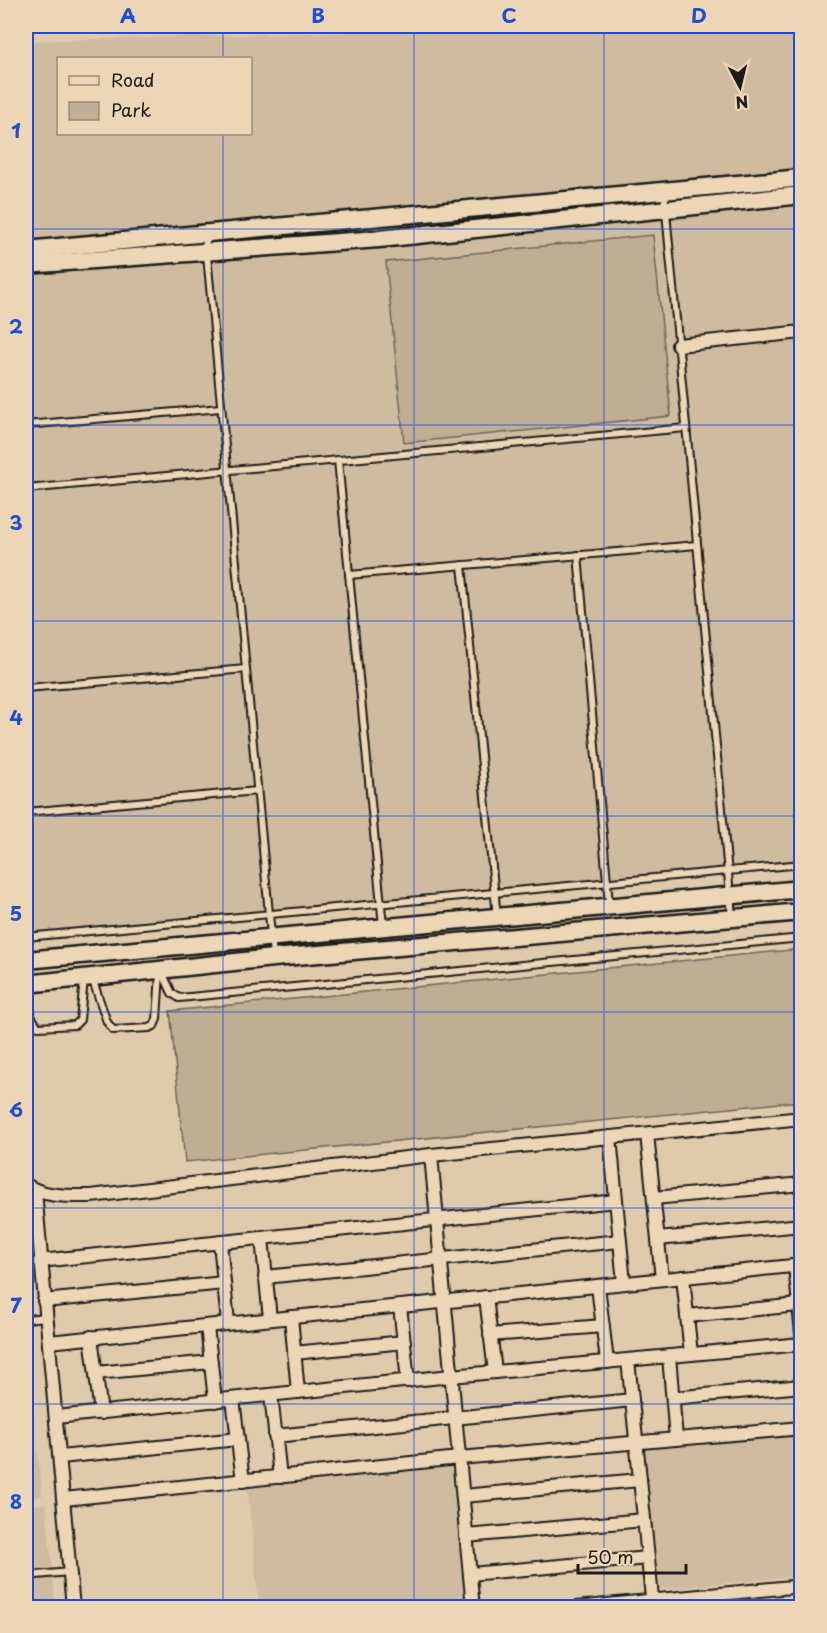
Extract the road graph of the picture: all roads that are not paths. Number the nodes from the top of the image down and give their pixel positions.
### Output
1 (801, 178) edge
2 (664, 191) junction
3 (801, 195) edge
4 (666, 209) junction
5 (205, 234) junction
6 (26, 250) edge
7 (206, 252) junction
8 (26, 265) edge
9 (801, 332) edge
10 (678, 345) junction
11 (221, 408) junction
12 (26, 425) edge
13 (686, 428) junction
14 (338, 460) junction
15 (227, 470) junction
16 (26, 489) edge
17 (697, 545) junction
18 (578, 555) junction
19 (462, 565) junction
20 (350, 575) junction
21 (246, 669) junction
22 (26, 688) edge
23 (257, 791) junction
24 (26, 812) edge
25 (801, 864) edge
26 (728, 871) junction
27 (607, 882) junction
28 (801, 889) edge
29 (494, 893) junction
30 (730, 895) junction
31 (381, 903) junction
32 (609, 906) junction
33 (801, 912) edge
34 (268, 914) junction
35 (497, 916) junction
36 (732, 919) junction
37 (384, 927) junction
38 (26, 937) edge
39 (271, 937) junction
40 (801, 938) edge
41 (273, 958) junction
42 (26, 960) edge
43 (160, 969) junction
44 (88, 978) junction
45 (26, 984) edge
46 (26, 1011) edge
47 (801, 1118) edge
48 (647, 1134) junction
49 (610, 1137) junction
50 (431, 1155) junction
51 (801, 1184) edge
52 (30, 1188) edge
53 (654, 1198) junction
54 (616, 1201) junction
55 (436, 1220) junction
56 (801, 1226) edge
57 (262, 1238) junction
58 (658, 1239) junction
59 (620, 1241) junction
60 (220, 1242) junction
61 (440, 1258) junction
62 (40, 1261) junction
63 (798, 1266) edge
64 (266, 1277) junction
65 (683, 1277) junction
66 (662, 1279) junction
67 (224, 1283) junction
68 (624, 1283) junction
69 (598, 1286) junction
70 (486, 1297) junction
71 (44, 1301) junction
72 (444, 1301) junction
73 (799, 1305) junction
74 (400, 1306) junction
75 (687, 1316) junction
76 (46, 1317) junction
77 (291, 1317) junction
78 (26, 1319) edge
79 (270, 1319) junction
80 (228, 1323) junction
81 (207, 1326) junction
82 (603, 1326) junction
83 (801, 1334) edge
84 (490, 1335) junction
85 (91, 1337) junction
86 (49, 1342) junction
87 (404, 1342) junction
88 (801, 1344) edge
89 (294, 1353) junction
90 (691, 1354) junction
91 (669, 1356) junction
92 (628, 1360) junction
93 (211, 1362) junction
94 (607, 1362) junction
95 (495, 1372) junction
96 (96, 1373) junction
97 (452, 1376) junction
98 (408, 1381) junction
99 (801, 1386) edge
100 (298, 1392) junction
101 (271, 1395) junction
102 (673, 1398) junction
103 (233, 1399) junction
104 (215, 1401) junction
105 (632, 1401) junction
106 (101, 1413) junction
107 (56, 1417) junction
108 (455, 1417) junction
109 (801, 1428) edge
110 (275, 1436) junction
111 (238, 1439) junction
112 (676, 1439) junction
113 (636, 1442) junction
114 (60, 1456) junction
115 (459, 1458) junction
116 (280, 1477) junction
117 (243, 1480) junction
118 (640, 1480) junction
119 (463, 1496) junction
120 (64, 1499) junction
121 (644, 1520) junction
122 (466, 1536) junction
123 (648, 1558) junction
124 (70, 1572) junction
125 (470, 1575) junction
126 (26, 1576) edge
127 (801, 1586) edge
128 (690, 1602) edge
129 (652, 1604) edge
130 (73, 1608) edge
131 (473, 1608) edge
132 (576, 1608) edge

1 - 2 street
2 - 4 lane
2 - 5 street
3 - 4 street
4 - 7 street
4 - 10 lane
5 - 6 street
5 - 7 lane
7 - 8 street
7 - 11 lane
9 - 10 street
10 - 13 lane
11 - 12 lane
11 - 15 lane
13 - 14 lane
13 - 17 lane
14 - 15 lane
14 - 20 lane
15 - 16 lane
15 - 21 lane
17 - 18 lane
17 - 26 lane
18 - 19 lane
18 - 27 lane
19 - 20 lane
19 - 29 lane
20 - 31 lane
21 - 22 lane
21 - 23 lane
23 - 24 lane
23 - 34 lane
25 - 26 lane
26 - 27 lane
26 - 30 lane
27 - 29 lane
27 - 32 lane
28 - 30 street
29 - 31 lane
29 - 35 lane
30 - 32 street
30 - 36 lane
31 - 34 lane
31 - 37 lane
32 - 35 street
33 - 36 street
34 - 38 lane
34 - 39 lane
35 - 37 street
36 - 41 street
37 - 39 street
39 - 41 lane
39 - 42 street
40 - 43 lane
41 - 43 street
43 - 44 street
43 - 44 lane
44 - 45 street
44 - 46 lane
47 - 48 street
48 - 49 street
48 - 53 street
49 - 50 street
49 - 54 street
50 - 52 street
50 - 55 street
51 - 53 street
52 - 62 street
53 - 58 street
54 - 55 street
54 - 59 street
55 - 57 street
55 - 61 street
56 - 58 street
57 - 60 street
57 - 64 street
58 - 66 street
59 - 61 street
59 - 68 street
60 - 62 street
60 - 67 street
61 - 64 street
61 - 72 street
62 - 71 street
63 - 65 street
63 - 73 street
64 - 79 street
65 - 66 street
65 - 75 street
66 - 68 street
67 - 71 street
67 - 80 street
68 - 69 street
69 - 70 street
69 - 82 street
70 - 72 street
70 - 84 street
71 - 76 street
72 - 74 street
72 - 97 street
73 - 75 street
73 - 83 street
74 - 77 street
74 - 87 street
75 - 90 street
76 - 78 lane
76 - 86 street
77 - 79 street
77 - 89 street
79 - 80 street
80 - 81 street
81 - 85 street
81 - 93 street
82 - 84 street
82 - 94 street
84 - 95 street
85 - 86 street
85 - 96 street
86 - 107 street
87 - 89 street
87 - 98 street
88 - 90 street
89 - 100 street
90 - 91 street
91 - 92 street
91 - 102 street
92 - 94 street
92 - 105 street
93 - 96 street
93 - 104 street
94 - 95 street
95 - 97 street
96 - 106 street
97 - 98 street
97 - 108 street
98 - 100 street
99 - 102 street
100 - 101 street
101 - 103 street
101 - 110 street
102 - 112 street
103 - 104 street
103 - 111 street
104 - 106 street
105 - 108 street
105 - 113 street
106 - 107 street
107 - 114 street
108 - 110 street
108 - 115 street
109 - 112 street
110 - 116 street
111 - 114 street
111 - 117 street
112 - 113 street
113 - 115 street
113 - 118 street
114 - 120 street
115 - 116 street
115 - 119 street
116 - 117 street
117 - 120 street
118 - 119 street
118 - 121 street
119 - 122 street
120 - 124 street
121 - 122 street
121 - 123 street
122 - 125 street
123 - 125 street
123 - 129 street
124 - 126 lane
124 - 130 street
125 - 131 street
127 - 128 street
128 - 129 street
129 - 132 street

